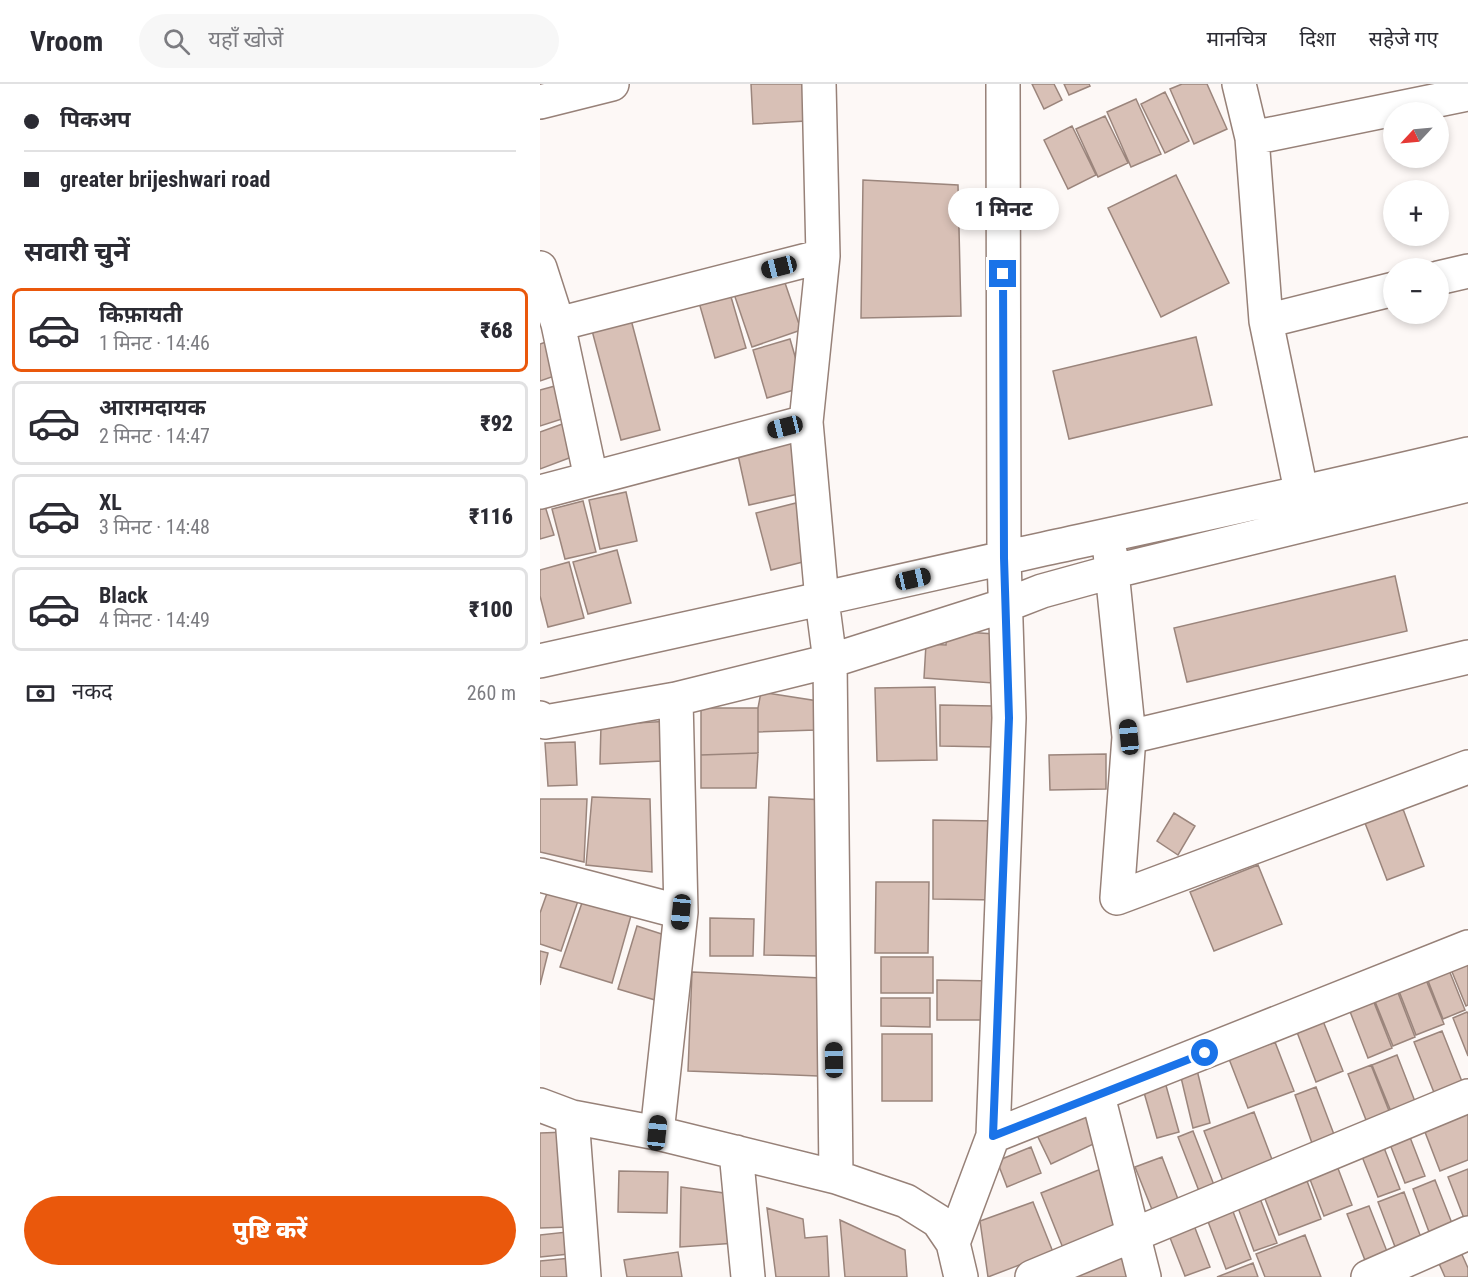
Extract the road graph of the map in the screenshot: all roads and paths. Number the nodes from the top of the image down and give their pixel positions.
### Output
1 (612, 84) edge
2 (819, 84) edge
3 (1003, 84) edge
4 (1239, 84) edge
5 (1468, 94) edge
6 (540, 102) edge
7 (1252, 138) junction
8 (823, 256) junction
9 (540, 268) edge
10 (1468, 271) edge
11 (1449, 275) edge
12 (1383, 292) edge
13 (1266, 321) junction
14 (558, 324) junction
15 (806, 422) junction
16 (1468, 454) edge
17 (591, 478) junction
18 (1468, 485) edge
19 (540, 492) edge
20 (1303, 494) junction
21 (1308, 526) junction
22 (1109, 536) junction
23 (1004, 558) junction
24 (1112, 572) junction
25 (822, 600) junction
26 (1006, 605) junction
27 (1468, 657) edge
28 (540, 661) edge
29 (830, 661) junction
30 (675, 699) junction
31 (540, 718) edge
32 (1129, 737) junction
33 (1468, 767) edge
34 (540, 875) edge
35 (681, 912) junction
36 (1468, 947) edge
37 (1098, 1096) junction
38 (1468, 1096) edge
39 (540, 1105) edge
40 (572, 1117) junction
41 (657, 1133) junction
42 (993, 1136) junction
43 (736, 1152) junction
44 (836, 1177) junction
45 (1468, 1233) edge
46 (1134, 1234) junction
47 (953, 1243) junction
48 (584, 1277) edge
49 (748, 1277) edge
50 (962, 1277) edge
51 (1032, 1277) edge
52 (1144, 1277) edge
53 (1368, 1277) edge

1 - 6 street
2 - 8 street
3 - 23 street
4 - 7 street
5 - 7 street
7 - 13 street
8 - 14 street
8 - 15 street
9 - 14 street
10 - 11 street
12 - 13 street
13 - 20 street
14 - 17 street
15 - 17 street
15 - 25 street
16 - 20 street
17 - 19 street
18 - 21 street
20 - 21 street
20 - 22 street
21 - 24 street
22 - 23 street
22 - 24 street
23 - 25 street
23 - 26 street
24 - 26 street
24 - 32 street
25 - 28 street
25 - 29 street
26 - 29 street
26 - 42 street
27 - 32 street
29 - 30 street
29 - 44 street
30 - 31 street
30 - 35 street
32 - 33 street
34 - 35 street
35 - 41 street
36 - 37 street
37 - 42 street
37 - 46 street
38 - 46 street
39 - 40 street
40 - 41 street
40 - 48 street
41 - 43 street
42 - 47 street
43 - 44 street
43 - 49 street
44 - 47 street
45 - 53 street
46 - 51 street
46 - 52 street
47 - 50 street

